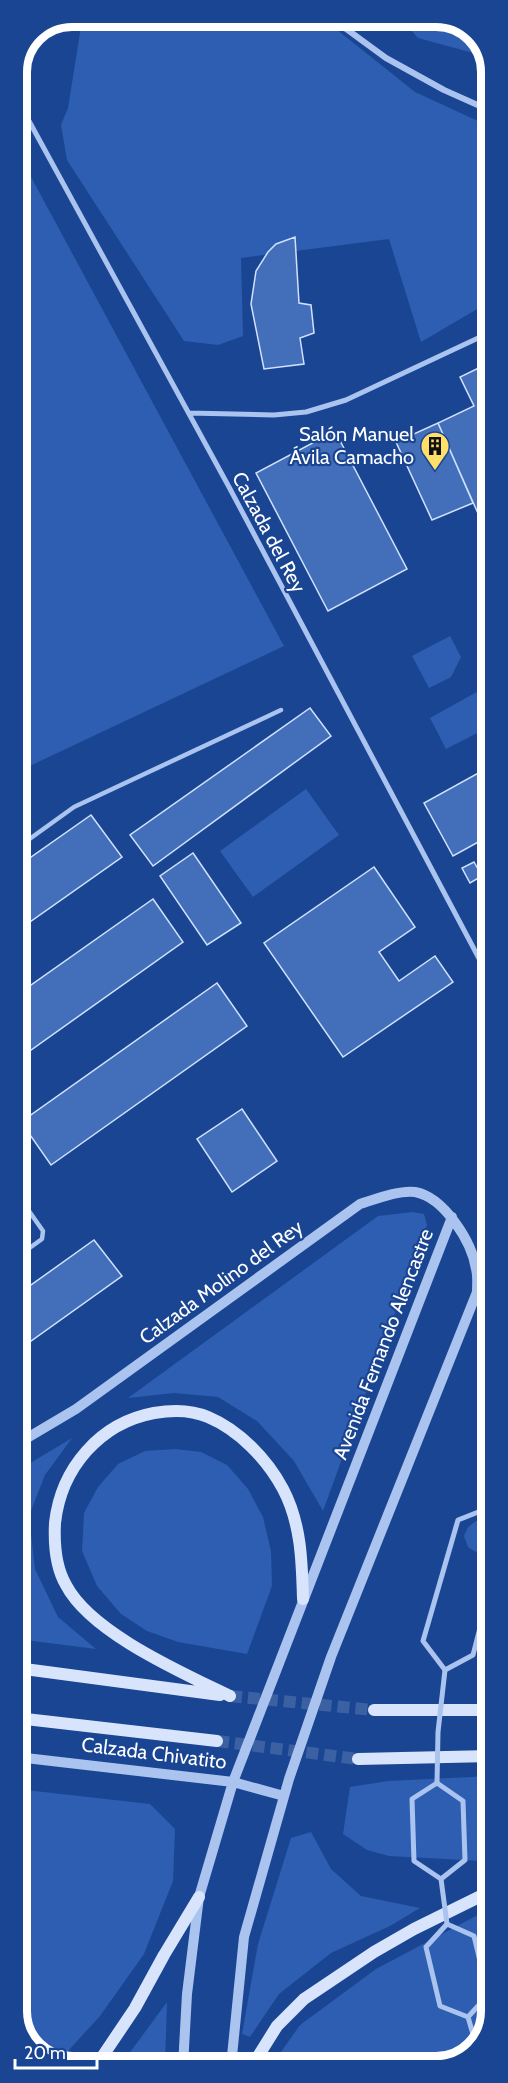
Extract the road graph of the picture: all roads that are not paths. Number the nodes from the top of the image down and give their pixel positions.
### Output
1 (345, 28) edge
2 (481, 107) edge
3 (27, 119) edge
4 (481, 337) edge
5 (189, 413) junction
6 (281, 710) dead end
7 (27, 841) edge
8 (481, 962) edge
9 (27, 1208) edge
10 (452, 1217) junction
11 (27, 1250) edge
12 (481, 1285) edge
13 (477, 1292) junction
14 (27, 1438) edge
15 (481, 1511) edge
16 (303, 1599) junction
17 (481, 1625) edge
18 (27, 1669) edge
19 (445, 1670) junction
20 (374, 1710) tunnel mouth
21 (481, 1710) edge
22 (27, 1719) edge
23 (217, 1741) tunnel mouth
24 (481, 1756) edge
25 (27, 1758) edge
26 (358, 1759) tunnel mouth
27 (233, 1782) junction
28 (437, 1784) junction
29 (284, 1796) junction
30 (441, 1879) junction
31 (481, 1896) edge
32 (199, 1898) junction
33 (447, 1924) junction
34 (481, 1965) edge
35 (481, 2003) edge
36 (468, 2017) junction
37 (473, 2036) edge
38 (103, 2056) edge
39 (184, 2056) edge
40 (232, 2056) edge
41 (258, 2056) edge

1 - 2 street
3 - 5 street, Calzada del Rey
4 - 5 street
5 - 8 street, Calzada del Rey
6 - 7 lane
9 - 11 lane
10 - 13 street, Avenida Fernando Alencastre
10 - 14 street, Calzada Molino del Rey
10 - 16 street, Avenida Fernando Alencastre
12 - 13 lane
13 - 29 street, Avenida Fernando Alencastre
15 - 19 street
16 - 18 main road
16 - 27 street, Avenida Fernando Alencastre
17 - 19 street
19 - 28 street, bridge
20 - 21 main road
22 - 23 main road, Calzada Chivatito
24 - 26 main road
25 - 27 street, Calzada Chivatito
27 - 29 street, Calzada Chivatito
27 - 32 street, Avenida Fernando Alencastre
28 - 30 street
28 - 30 street
29 - 40 street, Avenida Fernando Alencastre
30 - 33 street, bridge
31 - 41 main road
32 - 38 main road
32 - 39 street, Avenida Fernando Alencastre
33 - 34 street
33 - 36 street
35 - 36 street
36 - 37 street

